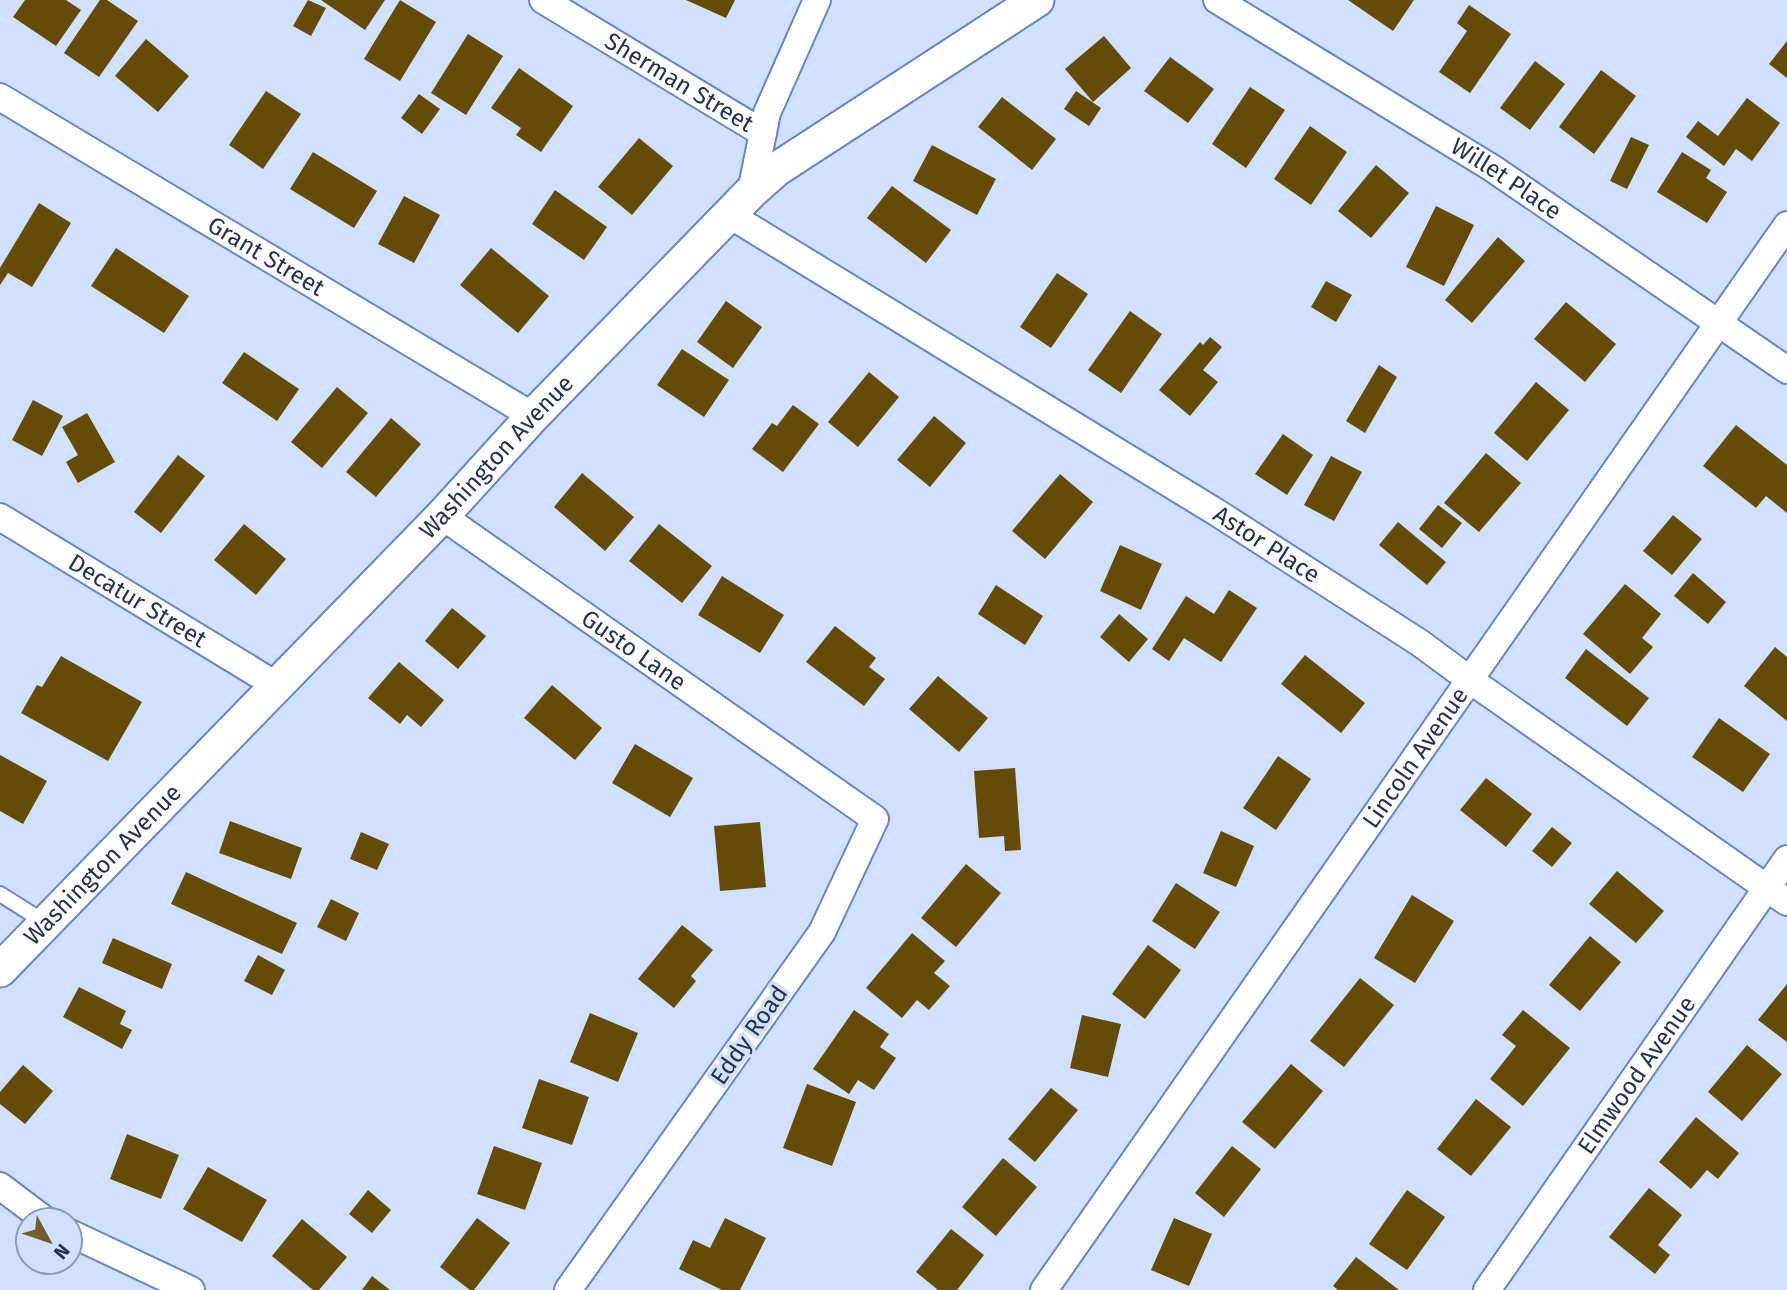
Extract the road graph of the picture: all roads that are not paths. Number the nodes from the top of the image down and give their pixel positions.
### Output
1 (543, 0) edge
2 (817, 0) edge
3 (1037, 0) edge
4 (1217, 0) edge
5 (0, 97) edge
6 (763, 133) junction
7 (740, 203) junction
8 (1787, 225) edge
9 (1719, 323) junction
10 (1787, 370) edge
11 (533, 416) junction
12 (442, 516) junction
13 (0, 517) edge
14 (1470, 680) junction
15 (276, 685) junction
16 (825, 785) joint
17 (1787, 859) edge
18 (0, 894) edge
19 (1777, 895) edge
20 (46, 923) junction
21 (0, 970) edge
22 (0, 1186) edge
23 (26, 1206) edge
24 (84, 1240) edge
25 (191, 1290) edge
26 (568, 1290) edge
27 (1044, 1290) edge
28 (1487, 1290) edge

1 - 6 street, Sherman Street
2 - 6 street
3 - 7 street, Washington Avenue
4 - 9 street, Willet Place
5 - 11 street, Grant Street
6 - 7 street, Sherman Street
7 - 11 street, Washington Avenue
7 - 14 street, Astor Place
8 - 9 street, Lincoln Avenue
9 - 10 street, Willet Place
9 - 14 street, Lincoln Avenue
11 - 12 street, Washington Avenue
12 - 15 street, Washington Avenue
12 - 16 street, Gusto Lane
13 - 15 street, Decatur Street
14 - 19 street, Astor Place
14 - 27 street, Lincoln Avenue
15 - 20 street, Washington Avenue
16 - 26 street, Eddy Road
17 - 19 street, Elmwood Avenue
18 - 20 lane
19 - 28 street, Elmwood Avenue
20 - 21 street, Washington Avenue
22 - 23 street
24 - 25 street

